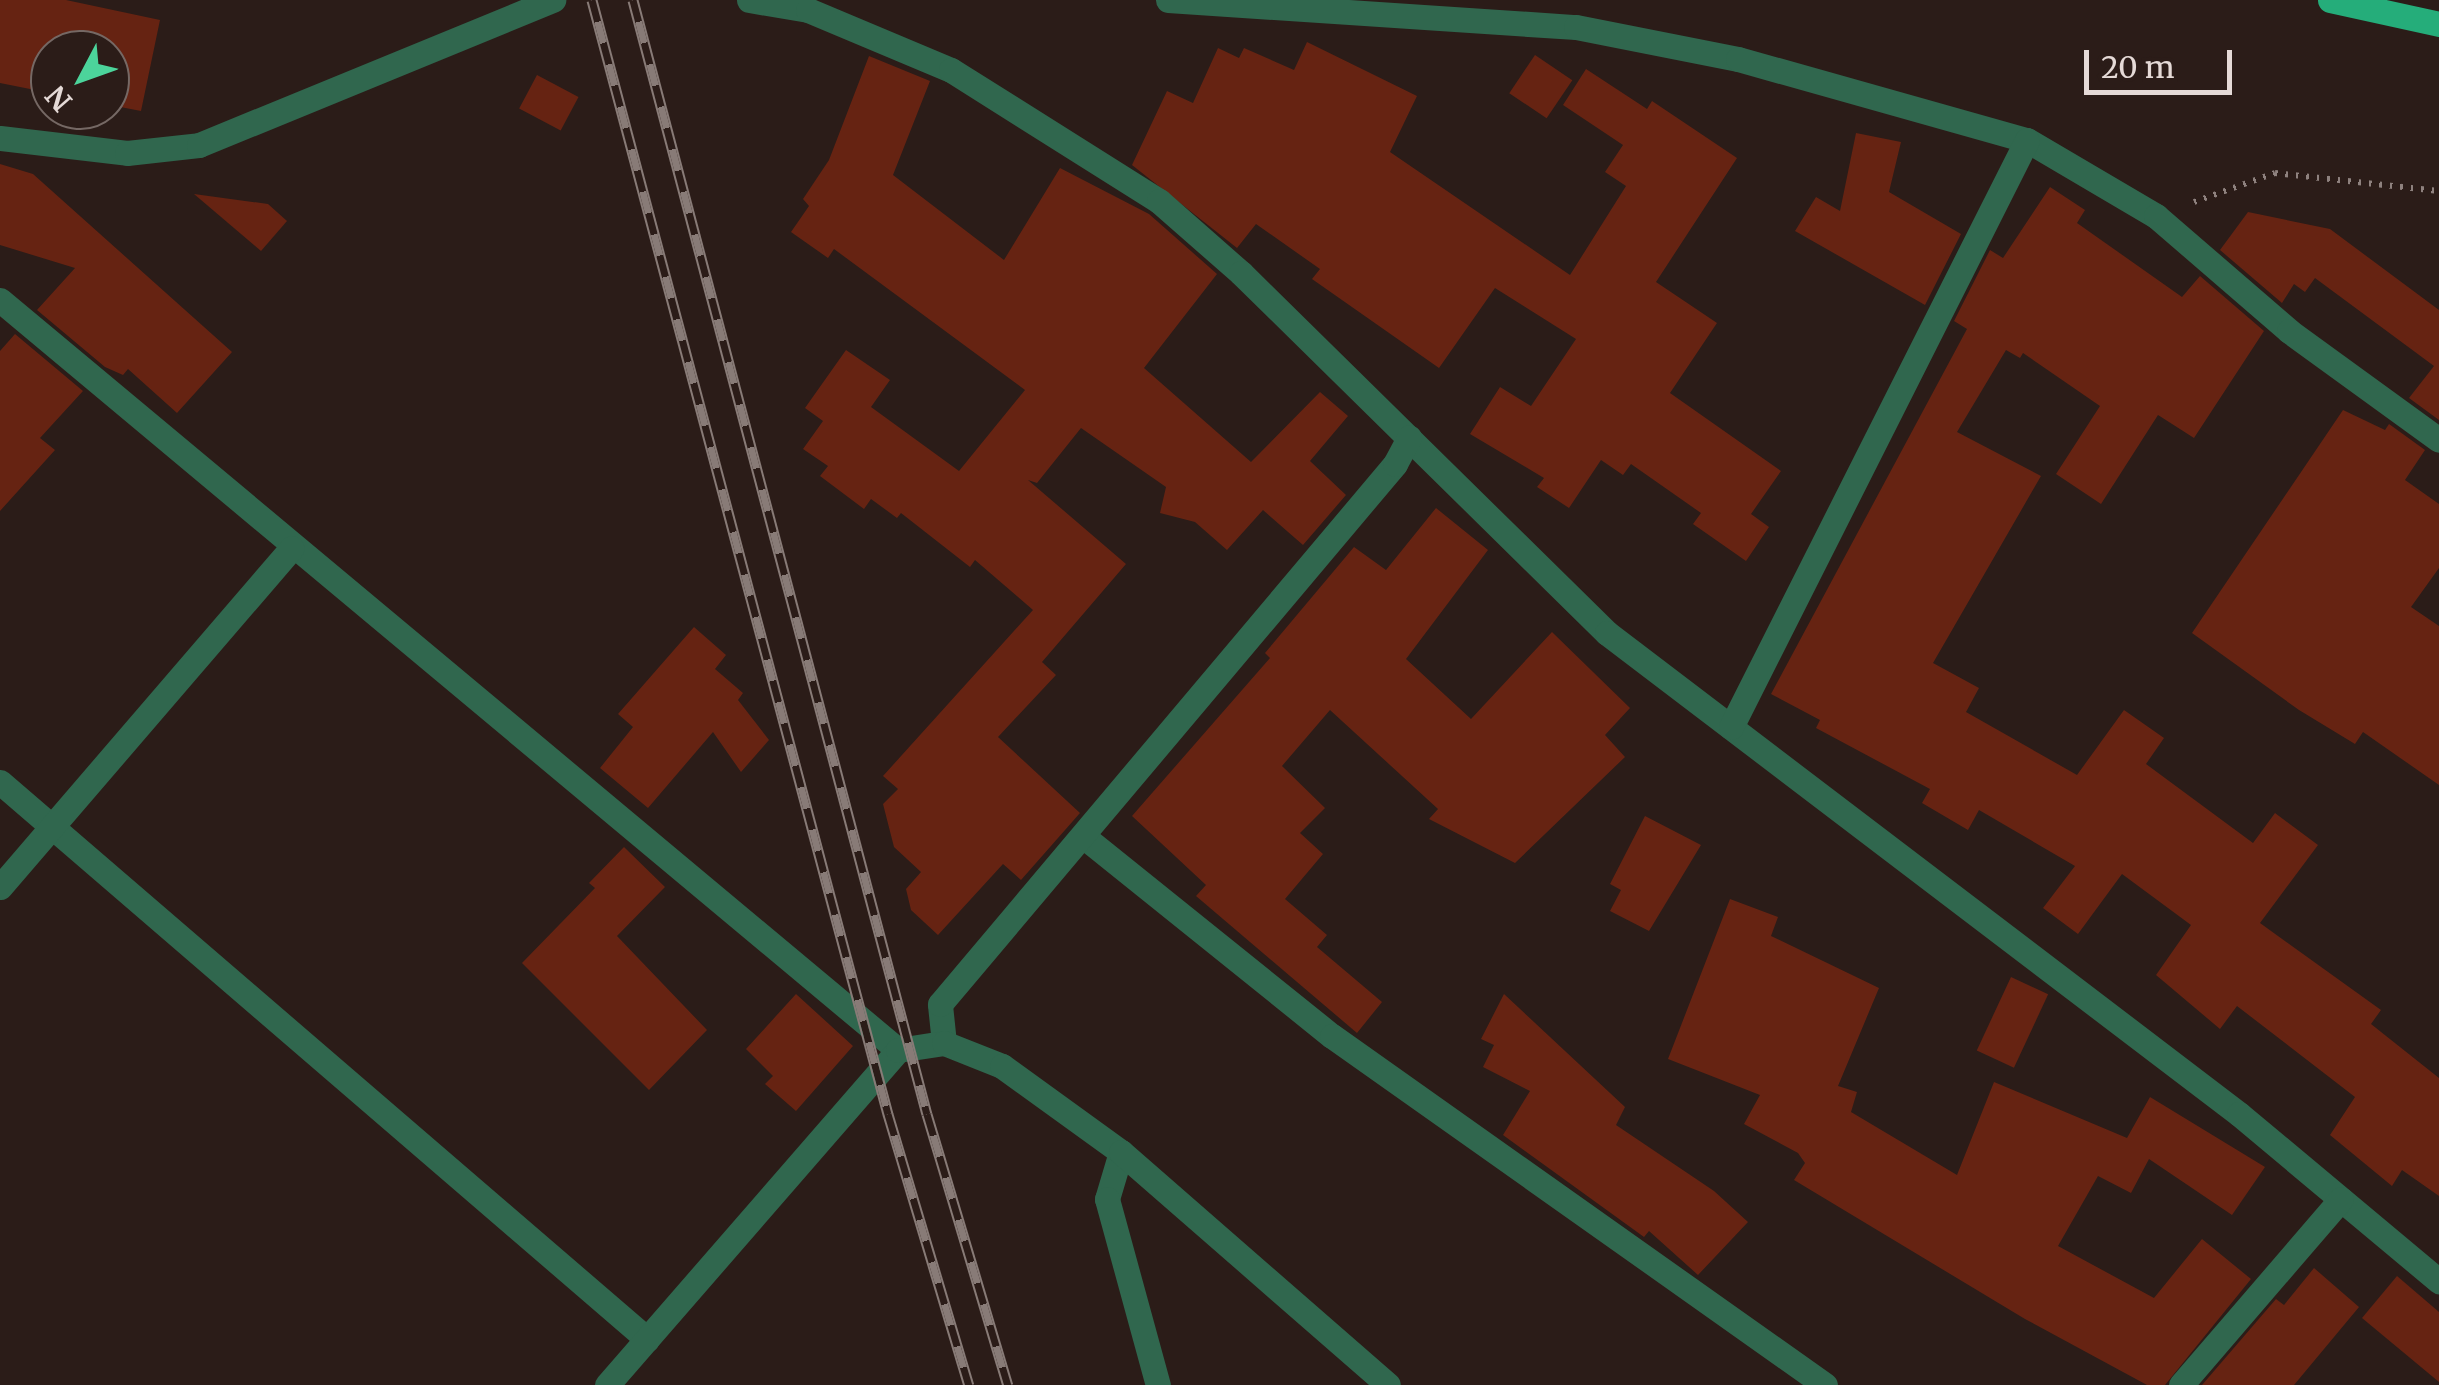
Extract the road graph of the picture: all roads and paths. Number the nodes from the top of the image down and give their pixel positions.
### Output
1 (543, 0) edge
2 (552, 0) edge
3 (749, 0) edge
4 (1168, 0) edge
5 (2330, 0) edge
6 (2439, 24) edge
7 (0, 138) edge
8 (2028, 140) junction
9 (2439, 191) edge
10 (2156, 216) junction
11 (0, 300) edge
12 (1409, 438) junction
13 (2439, 440) edge
14 (292, 548) junction
15 (1731, 727) junction
16 (0, 782) edge
17 (51, 827) junction
18 (1083, 836) junction
19 (0, 887) edge
20 (944, 1043) junction
21 (898, 1050) junction
22 (1122, 1152) junction
23 (2341, 1199) junction
24 (2439, 1281) edge
25 (647, 1339) junction
26 (607, 1385) edge
27 (1158, 1385) edge
28 (1388, 1385) edge
29 (1825, 1385) edge
30 (2181, 1385) edge

1 - 2 street
1 - 7 street
3 - 12 street
4 - 8 street
5 - 6 main road
8 - 10 street
8 - 15 street
9 - 10 path
10 - 13 street
11 - 14 street
12 - 15 street
12 - 18 street
14 - 17 street
14 - 21 street
15 - 23 street
16 - 17 street
17 - 19 street
17 - 25 street
18 - 20 street
18 - 29 street
20 - 21 street
20 - 22 street
21 - 25 street
22 - 27 street
22 - 28 street
23 - 24 street
23 - 30 street
25 - 26 street

